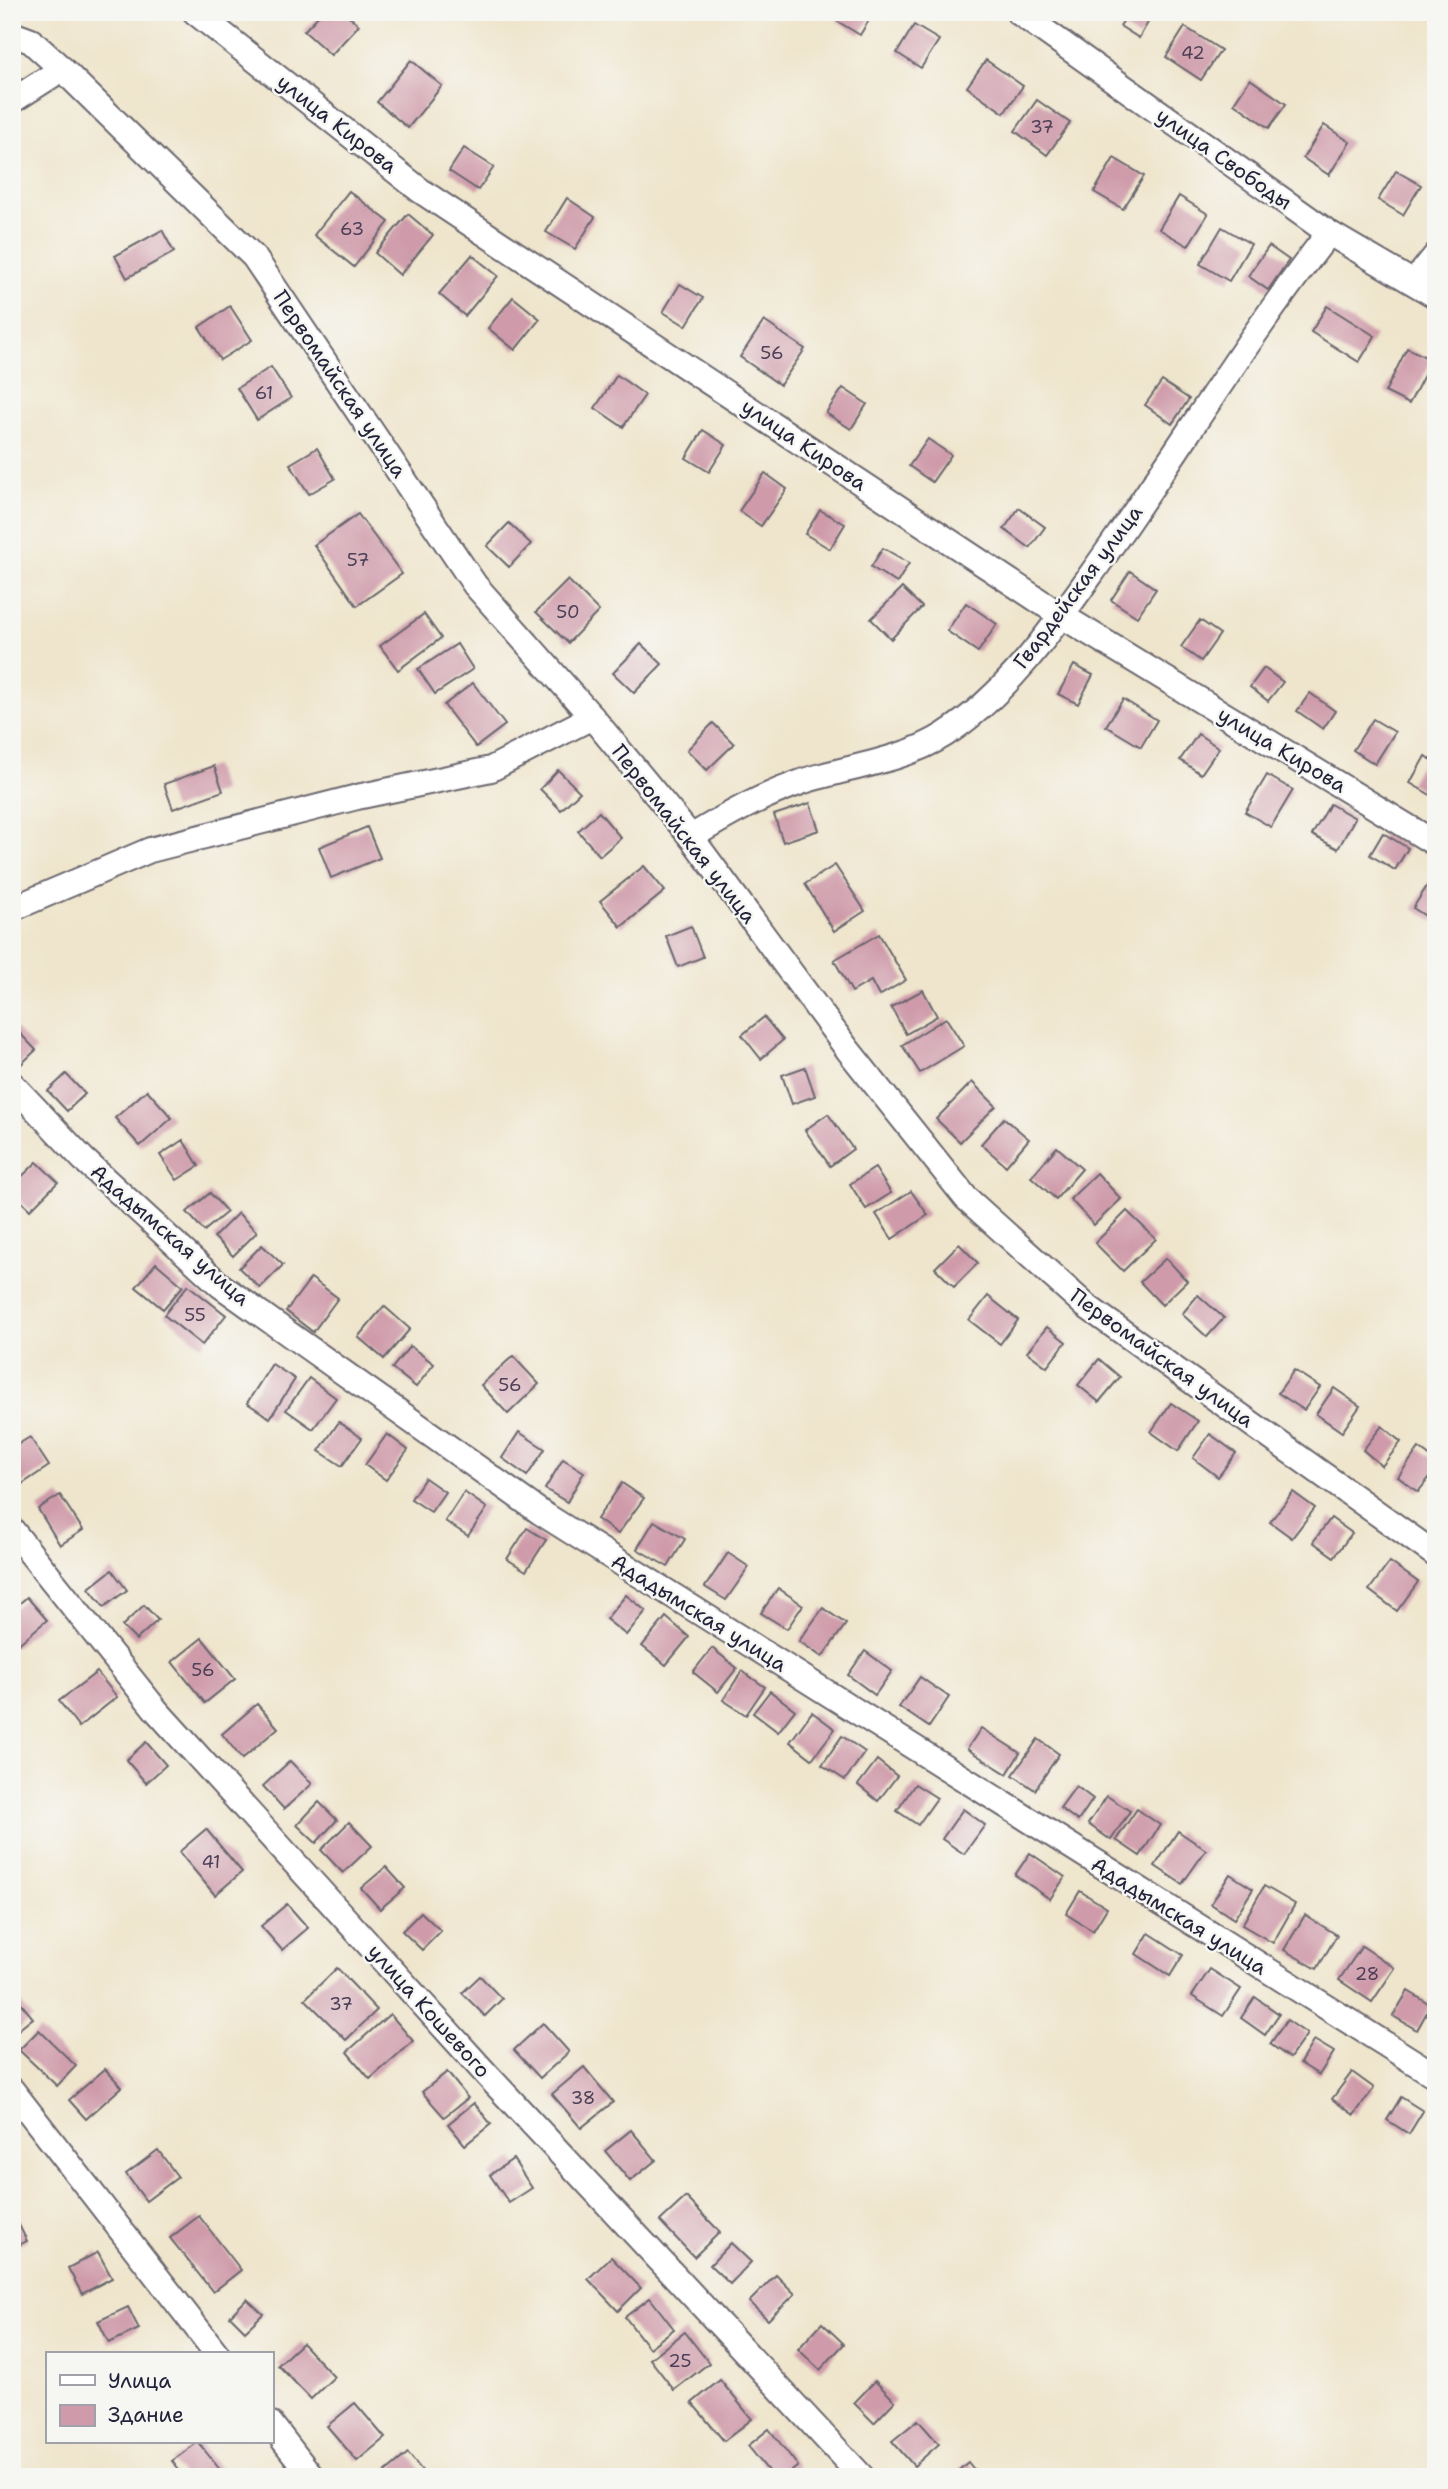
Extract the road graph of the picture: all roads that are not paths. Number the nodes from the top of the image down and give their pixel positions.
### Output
1 (195, 12) edge
2 (1018, 12) edge
3 (12, 34) edge
4 (62, 69) junction
5 (12, 101) edge
6 (1329, 233) junction
7 (1436, 255) edge
8 (1414, 282) junction
9 (1436, 296) edge
10 (1062, 616) junction
11 (592, 717) junction
12 (691, 837) junction
13 (1436, 844) edge
14 (12, 909) edge
15 (12, 1084) edge
16 (12, 1530) edge
17 (1436, 1555) edge
18 (1436, 2077) edge
19 (12, 2090) edge
20 (215, 2352) edge
21 (273, 2427) edge
22 (312, 2477) edge
23 (862, 2477) edge

1 - 10 street, улица Кирова
2 - 6 street, улица Свободы
3 - 4 street, Первомайская улица
4 - 5 street
4 - 11 street, Первомайская улица
6 - 8 street, улица Свободы
6 - 10 street, Гвардейская улица
7 - 8 street
8 - 9 street, улица Свободы
10 - 12 street, Гвардейская улица
10 - 13 street, улица Кирова
11 - 12 street, Первомайская улица
11 - 14 street
12 - 17 street, Первомайская улица
15 - 18 street, Ададымская улица
16 - 23 street, улица Кошевого
19 - 20 street
21 - 22 street

